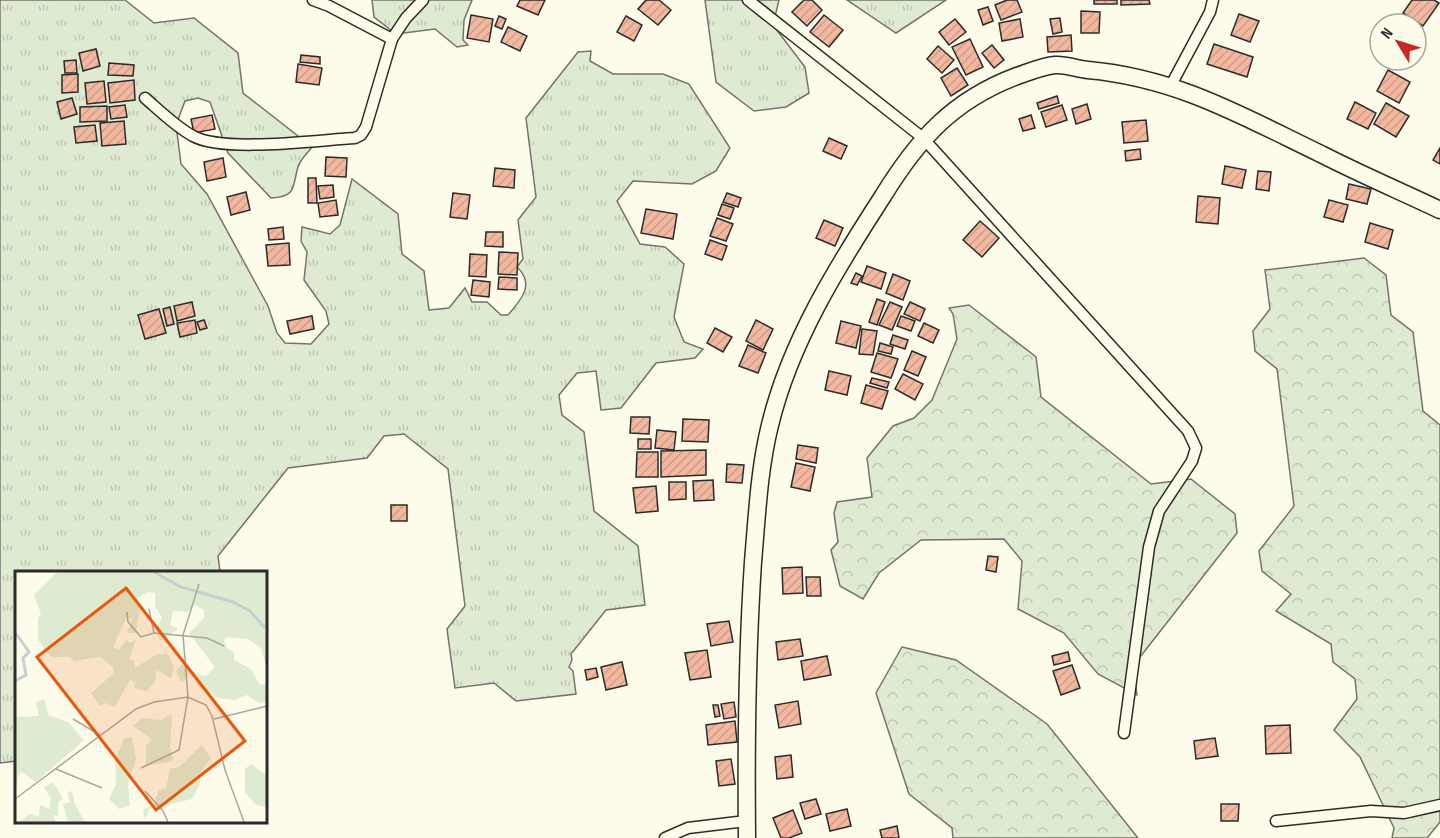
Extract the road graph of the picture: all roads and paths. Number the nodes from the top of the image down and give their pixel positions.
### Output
1 (312, 0) edge
2 (423, 0) edge
3 (748, 0) edge
4 (1213, 0) edge
5 (392, 39) junction
6 (1170, 87) junction
7 (145, 98) dead end
8 (923, 138) junction
9 (1440, 210) edge
10 (1124, 733) dead end
11 (1440, 806) edge
12 (1276, 821) dead end
13 (746, 830) edge
14 (665, 838) edge

1 - 5 street
2 - 5 street
3 - 8 street
4 - 6 street
5 - 7 street
6 - 8 main road
6 - 9 main road
8 - 10 street
8 - 13 main road
11 - 12 street
13 - 14 street

